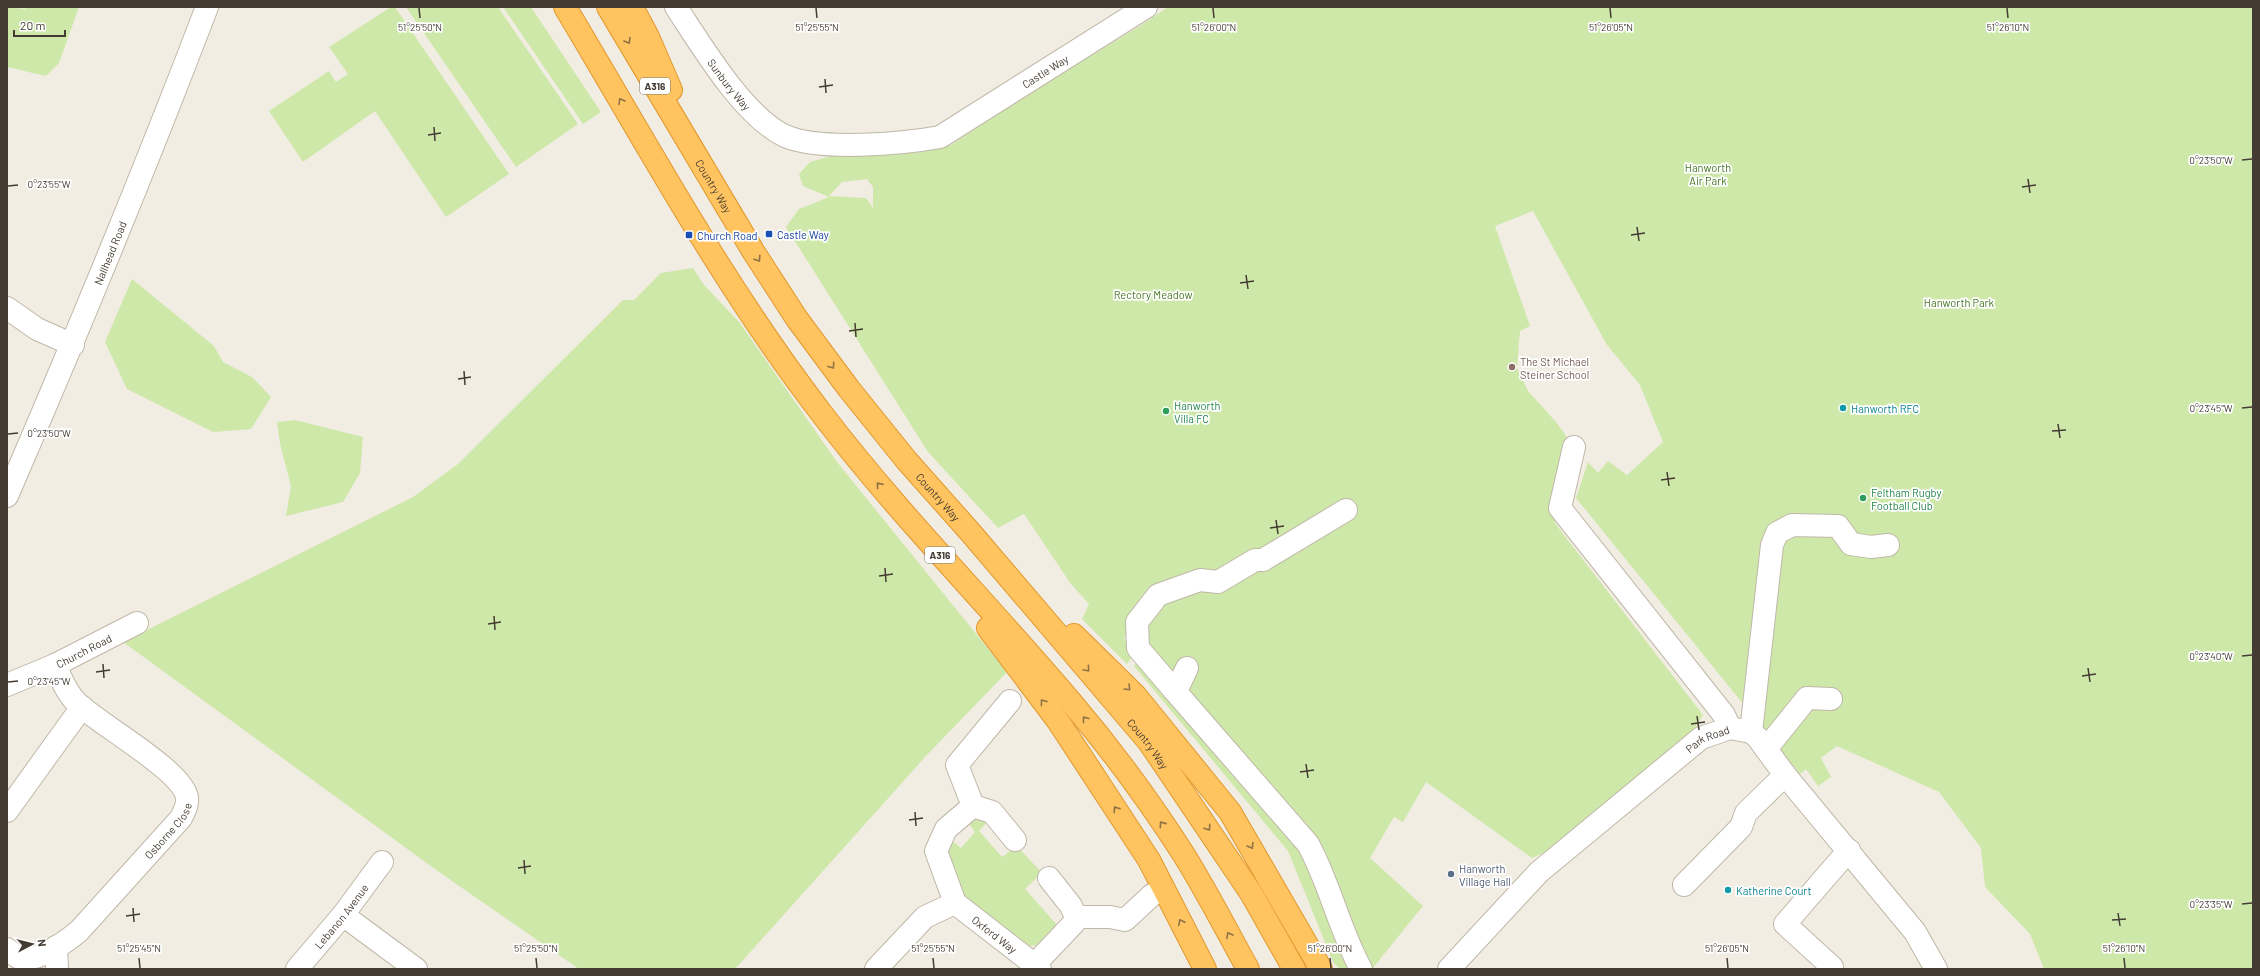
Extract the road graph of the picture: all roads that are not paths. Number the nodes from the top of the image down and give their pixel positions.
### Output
1 (207, 7) edge
2 (565, 7) edge
3 (608, 7) edge
4 (632, 7) edge
5 (676, 7) edge
6 (1146, 7) edge
7 (801, 142) joint
8 (702, 165) junction
9 (7, 308) edge
10 (73, 345) junction
11 (1574, 447) dead end
12 (7, 496) edge
13 (898, 508) junction
14 (1346, 510) dead end
15 (971, 533) junction
16 (1888, 545) dead end
17 (137, 623) dead end
18 (55, 665) junction
19 (1187, 668) dead end
20 (7, 685) edge
21 (1174, 690) junction
22 (1831, 699) dead end
23 (1010, 701) dead end
24 (82, 707) junction
25 (1741, 730) junction
26 (1766, 749) junction
27 (1785, 775) junction
28 (973, 806) junction
29 (7, 810) edge
30 (1015, 840) dead end
31 (1849, 850) junction
32 (382, 862) dead end
33 (1049, 878) dead end
34 (1684, 885) dead end
35 (1152, 895) dead end
36 (955, 903) junction
37 (343, 915) junction
38 (1076, 917) junction
39 (7, 949) edge
40 (47, 952) junction
41 (1037, 966) edge
42 (1832, 967) dead end
43 (57, 969) edge
44 (297, 969) edge
45 (416, 969) edge
46 (876, 969) edge
47 (1205, 969) edge
48 (1248, 969) edge
49 (1294, 969) edge
50 (1321, 969) edge
51 (1361, 969) edge
52 (1449, 969) edge
53 (1936, 969) edge

1 - 10 street, Nallhead Road
13 -> 2 highway, A316
3 -> 8 highway, Country Way / A316
4 - 8 highway
5 - 7 street, Sunbury Way
6 - 7 street, Castle Way
8 -> 15 highway, Country Way / A316
9 - 10 street
10 - 12 street, Nallhead Road
11 - 25 street
47 -> 13 highway
48 -> 13 highway, A316
14 - 21 street
15 -> 49 highway, Country Way / A316
15 -> 50 highway
16 - 25 street
17 - 18 street, Church Road
18 - 20 street, Church Road
18 - 24 street, Osborne Close
19 - 21 street
21 - 51 street
22 - 26 street
23 - 28 street
24 - 29 street
24 - 40 street, Osborne Close
25 - 26 street
25 - 52 street, Park Road
26 - 27 street
27 - 31 street
27 - 34 street
28 - 30 street
28 - 36 street
31 - 42 street
31 - 53 street
32 - 37 street, Lebanon Avenue
33 - 38 street
35 - 38 street
36 - 41 street, Oxford Way
36 - 46 street
37 - 44 street, Lebanon Avenue
37 - 45 street
38 - 41 street, Oxford Way
39 - 40 street
40 - 43 street

